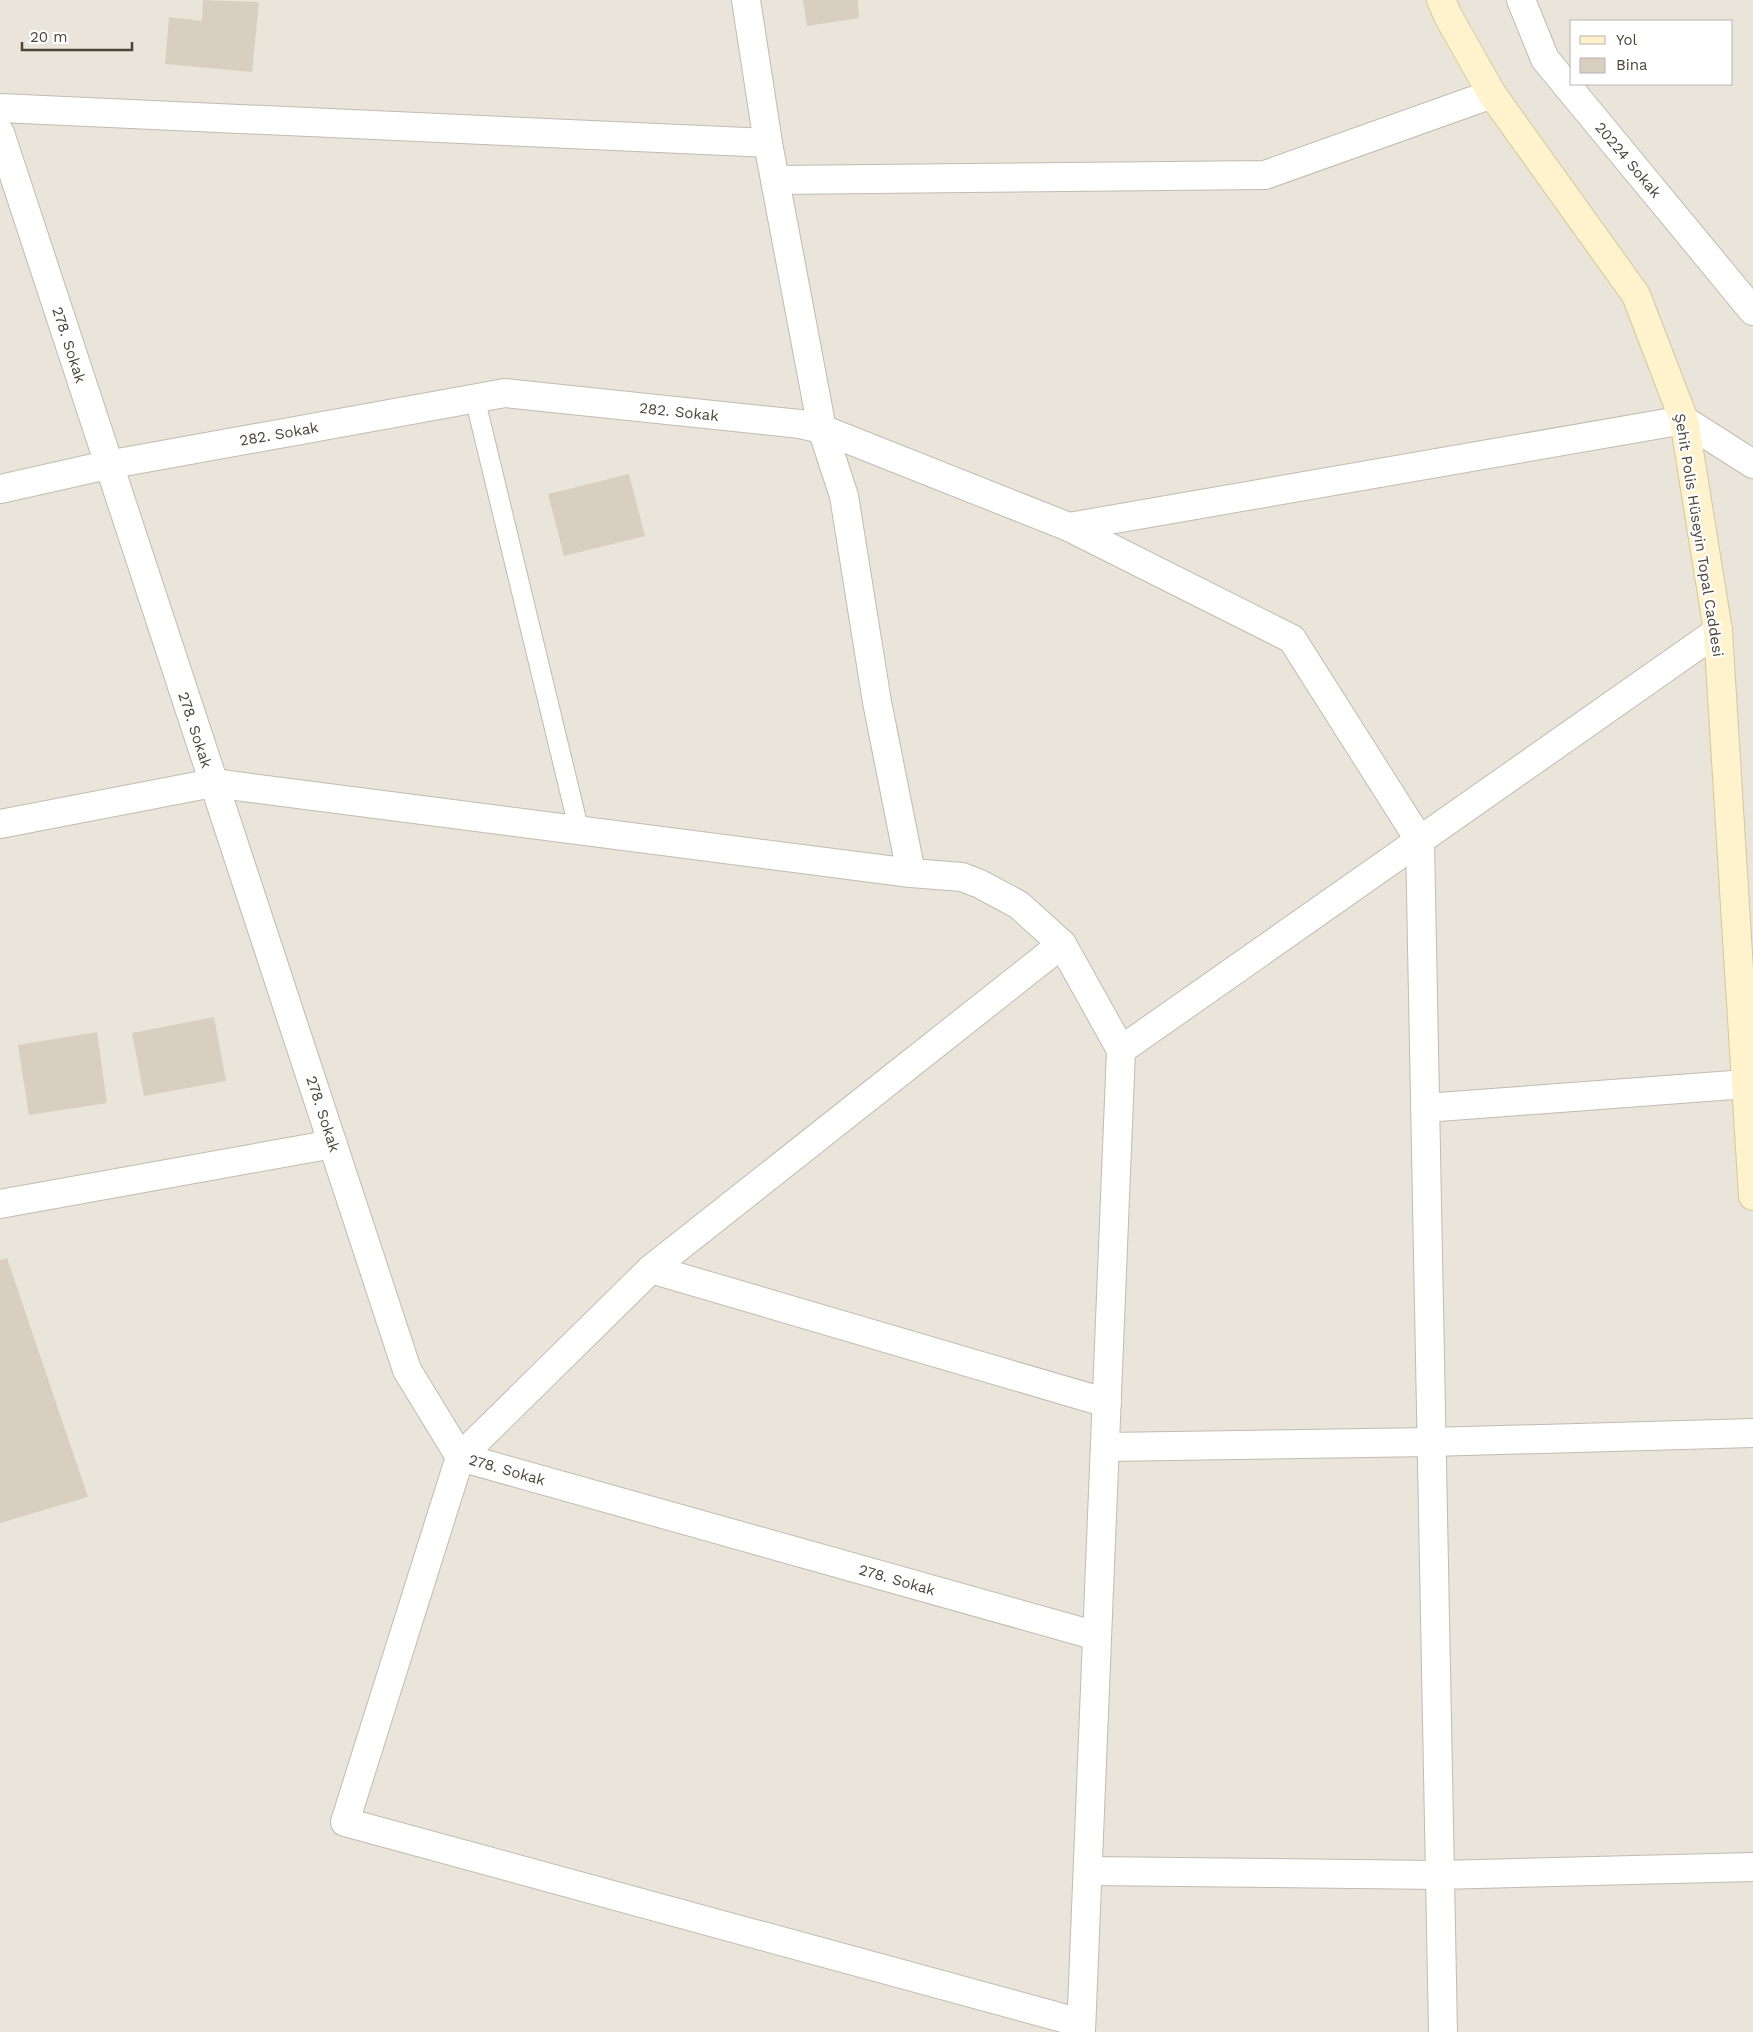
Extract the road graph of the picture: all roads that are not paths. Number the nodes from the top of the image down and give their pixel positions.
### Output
1 (746, 0) edge
2 (1441, 0) edge
3 (1521, 0) edge
4 (1492, 94) junction
5 (0, 108) edge
6 (0, 133) edge
7 (768, 143) junction
8 (775, 180) junction
9 (1753, 311) edge
10 (475, 399) junction
11 (1684, 420) junction
12 (822, 429) junction
13 (1753, 464) edge
14 (107, 465) junction
15 (0, 489) edge
16 (1069, 527) junction
17 (1718, 632) junction
18 (213, 783) junction
19 (0, 824) edge
20 (579, 830) junction
21 (1420, 841) junction
22 (911, 873) junction
23 (1062, 944) junction
24 (1121, 1050) junction
25 (1746, 1084) junction
26 (1424, 1108) junction
27 (333, 1144) junction
28 (1753, 1196) edge
29 (0, 1204) edge
30 (651, 1269) junction
31 (1107, 1404) junction
32 (1753, 1433) edge
33 (1431, 1442) junction
34 (1105, 1447) junction
35 (460, 1457) junction
36 (1097, 1636) junction
37 (1753, 1867) edge
38 (1088, 1871) junction
39 (1439, 1875) junction
40 (1081, 2027) edge
41 (1443, 2032) edge

1 - 7 street
2 - 4 main road, Şehit Polis Hüseyin Topal Caddesi
3 - 9 street, 20224 Sokak
4 - 8 street
4 - 11 main road, Şehit Polis Hüseyin Topal Caddesi
5 - 7 street
6 - 14 street, 278. Sokak
7 - 8 street
8 - 12 street
10 - 12 street, 282. Sokak
10 - 14 street, 282. Sokak
10 - 20 lane
11 - 13 street
11 - 16 street
11 - 17 main road, Şehit Polis Hüseyin Topal Caddesi
12 - 16 street, 282. Sokak
12 - 22 street
14 - 15 street, 282. Sokak
14 - 18 street, 278. Sokak
16 - 21 street, 282. Sokak
17 - 21 street
17 - 25 main road, Şehit Polis Hüseyin Topal Caddesi
18 - 19 street
18 - 20 street
18 - 27 street, 278. Sokak
20 - 22 street
21 - 24 street
21 - 26 street
22 - 23 street
23 - 24 street
23 - 30 street
24 - 31 street
25 - 26 street
25 - 28 main road, Şehit Polis Hüseyin Topal Caddesi
26 - 33 street
27 - 29 street
27 - 35 street, 278. Sokak
30 - 31 street
30 - 35 street
31 - 34 street
32 - 33 street
33 - 34 street
33 - 39 street
34 - 36 street
35 - 36 street, 278. Sokak
35 - 40 street
36 - 38 street
37 - 39 street
38 - 39 street
38 - 40 street
39 - 41 street

